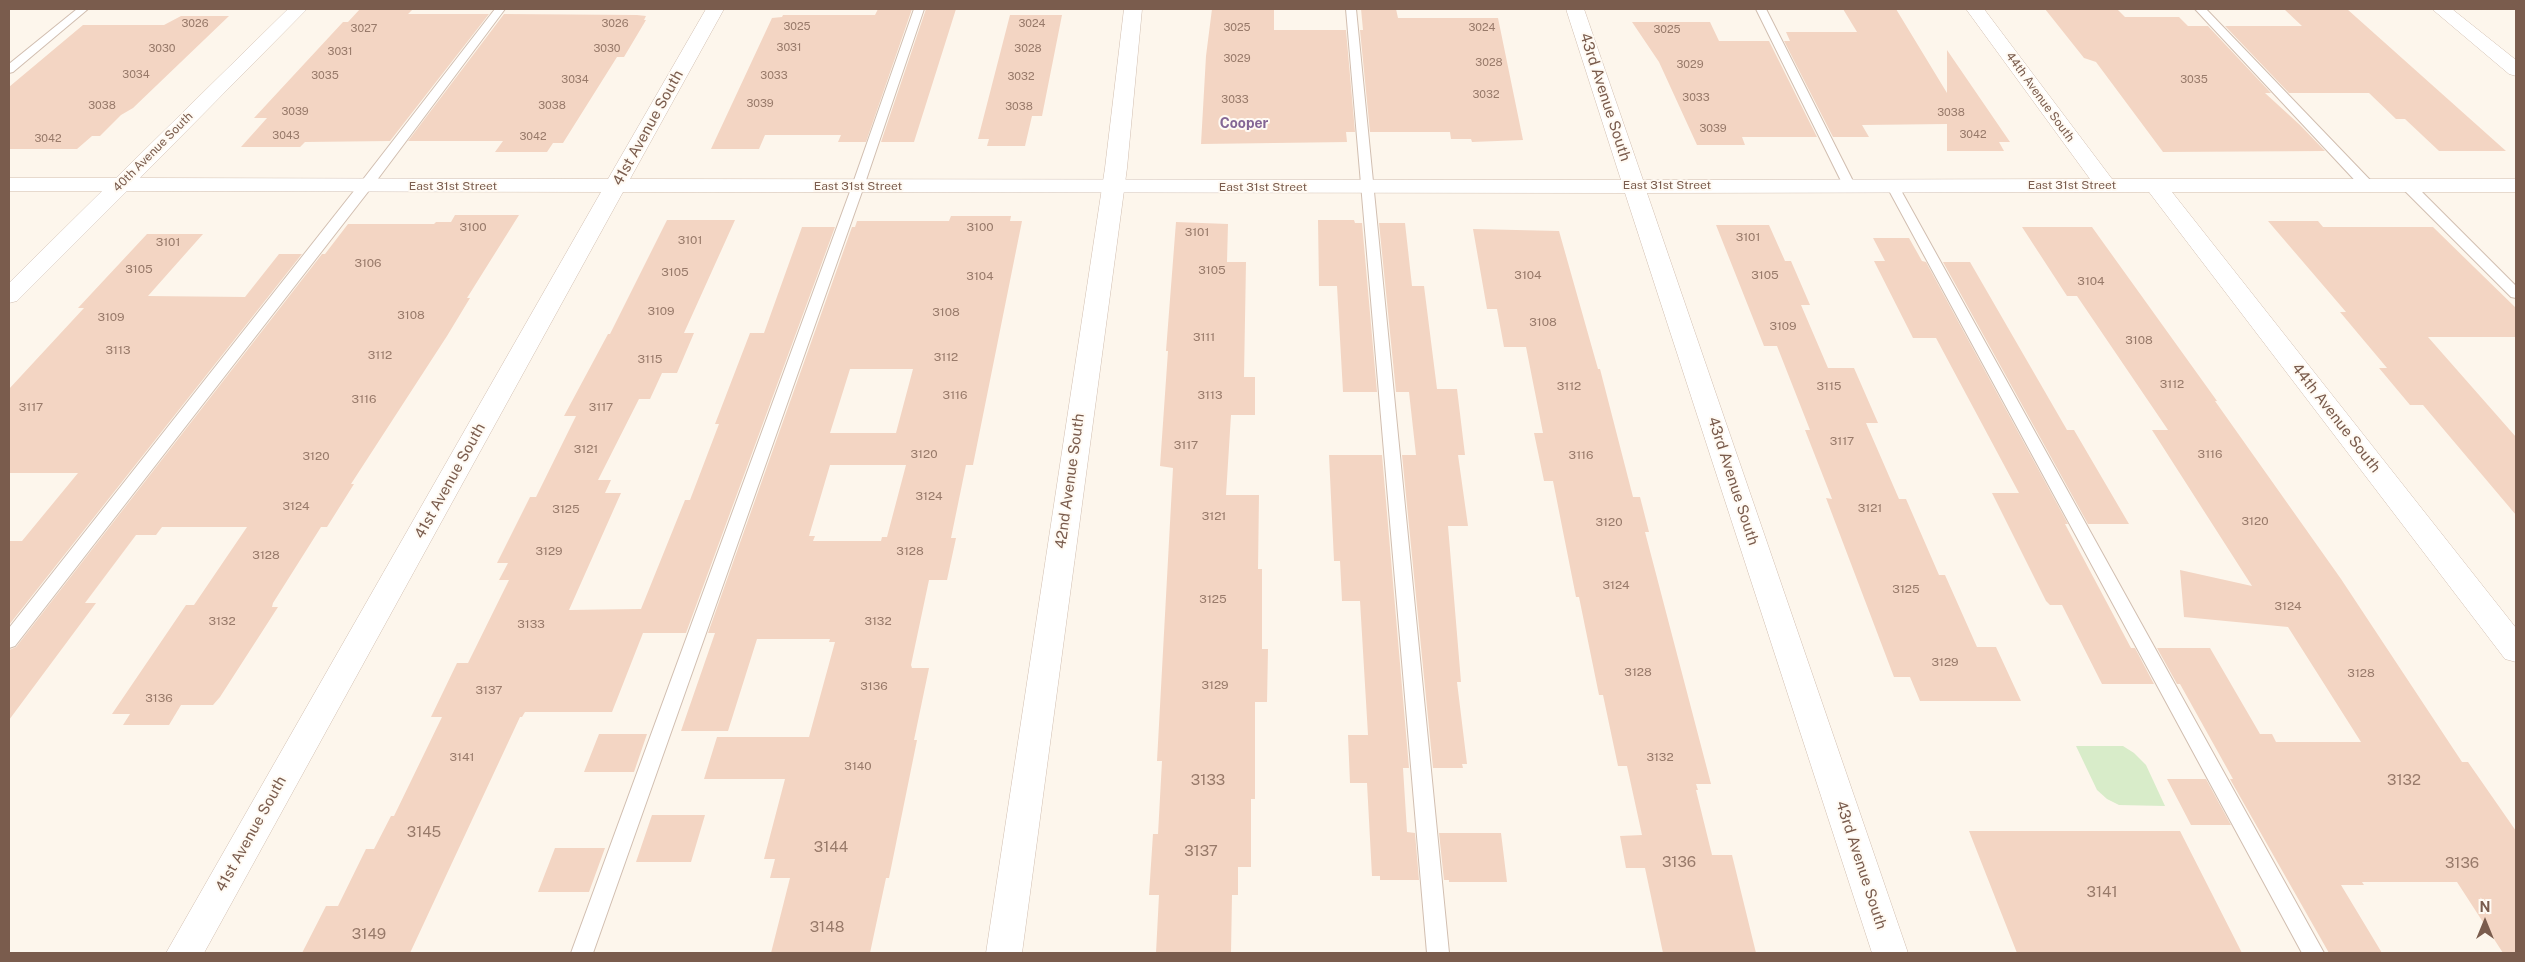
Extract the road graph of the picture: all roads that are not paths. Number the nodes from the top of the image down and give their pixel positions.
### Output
1 (83, 9) edge
2 (298, 9) edge
3 (500, 9) edge
4 (715, 9) edge
5 (920, 9) edge
6 (1134, 9) edge
7 (1351, 9) edge
8 (1575, 9) edge
9 (1761, 9) edge
10 (1975, 9) edge
11 (2200, 9) edge
12 (2441, 9) edge
13 (9, 70) edge
14 (2516, 70) edge
15 (9, 184) edge
16 (120, 184) junction
17 (2406, 184) junction
18 (366, 185) junction
19 (1634, 185) junction
20 (1849, 185) junction
21 (1892, 185) junction
22 (2104, 185) junction
23 (2155, 185) junction
24 (2367, 185) junction
25 (2516, 185) edge
26 (616, 186) junction
27 (858, 186) junction
28 (1112, 187) junction
29 (1367, 187) junction
30 (2516, 294) edge
31 (9, 296) edge
32 (9, 641) edge
33 (2516, 650) edge
34 (184, 953) edge
35 (582, 953) edge
36 (1004, 953) edge
37 (1438, 953) edge
38 (1890, 953) edge
39 (2313, 953) edge

1 - 13 lane
2 - 16 street, 40th Avenue South
3 - 18 lane
4 - 26 street, 41st Avenue South
5 - 27 lane
6 - 28 street, 42nd Avenue South
7 - 29 lane
8 - 19 street, 43rd Avenue South
9 - 20 lane
10 - 22 street, 44th Avenue South
11 - 24 lane
12 - 14 street
15 - 16 street, East 31st Street
16 - 18 street, East 31st Street
16 - 31 street, 40th Avenue South
17 - 24 street, East 31st Street
17 - 25 street, East 31st Street
17 - 30 lane
18 - 26 street, East 31st Street
18 - 32 lane
19 - 20 street, East 31st Street
19 - 29 street, East 31st Street
19 - 38 street, 43rd Avenue South
20 - 21 street, East 31st Street
21 - 22 street, East 31st Street
21 - 39 lane
22 - 23 street, East 31st Street
23 - 24 street, East 31st Street
23 - 33 street, 44th Avenue South
26 - 27 street, East 31st Street
26 - 34 street, 41st Avenue South
27 - 28 street, East 31st Street
27 - 35 lane
28 - 29 street, East 31st Street
28 - 36 street, 42nd Avenue South
29 - 37 lane

